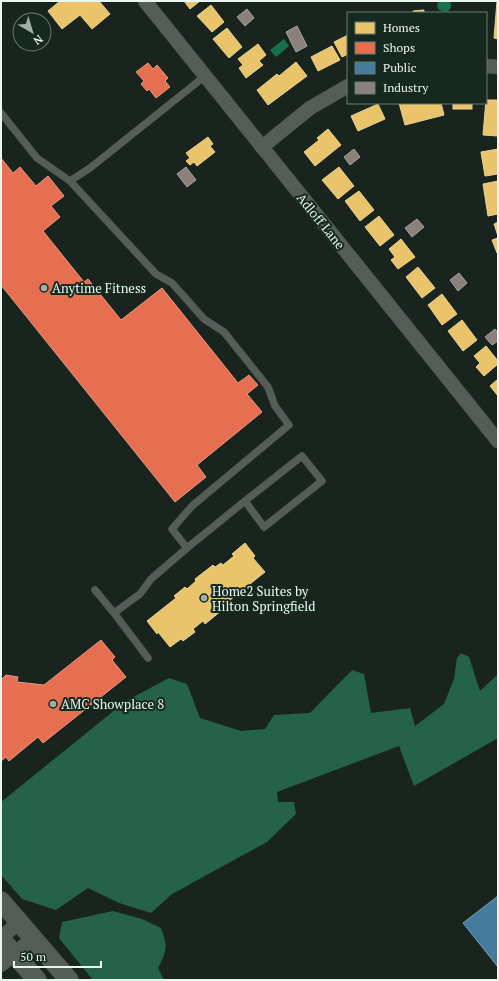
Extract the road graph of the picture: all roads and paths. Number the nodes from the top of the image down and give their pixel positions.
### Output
1 (145, 1) edge
2 (487, 66) edge
3 (498, 67) edge
4 (205, 76) junction
5 (347, 87) edge
6 (1, 113) edge
7 (262, 147) junction
8 (70, 181) junction
9 (498, 441) edge
10 (245, 501) junction
11 (187, 548) junction
12 (95, 590) dead end
13 (114, 613) junction
14 (148, 658) dead end
15 (1, 901) edge
16 (19, 922) junction
17 (1, 938) edge
18 (33, 938) junction
19 (8, 960) edge
20 (37, 980) edge
21 (69, 980) edge

1 - 4 street, Adloff Lane
2 - 3 street
4 - 7 street, Adloff Lane
4 - 8 lane
5 - 7 street
6 - 8 lane
7 - 9 street, Adloff Lane
8 - 11 lane
10 - 10 lane
10 - 11 lane
11 - 13 lane
12 - 13 lane
13 - 14 lane
15 - 16 main road
16 - 17 street
16 - 18 main road
17 - 19 main road
18 - 19 street
18 - 21 main road
19 - 20 main road

